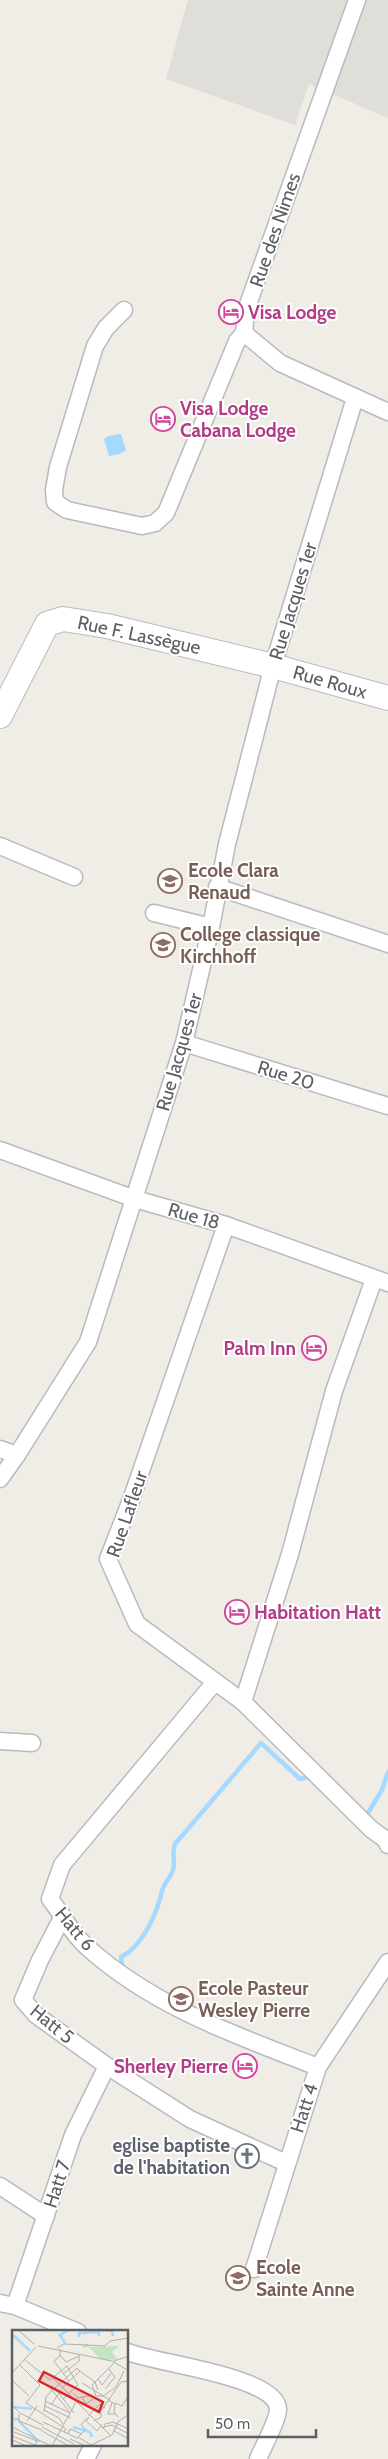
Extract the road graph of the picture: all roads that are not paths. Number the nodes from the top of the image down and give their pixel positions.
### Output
1 (357, 0) edge
2 (124, 310) dead end
3 (244, 333) junction
4 (355, 398) junction
5 (388, 412) edge
6 (273, 666) junction
7 (388, 698) edge
8 (0, 716) edge
9 (0, 846) edge
10 (74, 877) dead end
11 (217, 887) junction
12 (154, 913) dead end
13 (211, 927) junction
14 (388, 944) edge
15 (184, 1043) junction
16 (388, 1106) edge
17 (0, 1150) edge
18 (135, 1199) junction
19 (226, 1225) junction
20 (381, 1281) edge
21 (0, 1449) edge
22 (17, 1456) junction
23 (0, 1479) edge
24 (215, 1682) junction
25 (243, 1702) junction
26 (0, 1741) edge
27 (32, 1743) dead end
28 (387, 1839) edge
29 (63, 1916) junction
30 (388, 1962) edge
31 (107, 2066) junction
32 (318, 2067) junction
33 (286, 2163) junction
34 (0, 2186) edge
35 (46, 2216) junction
36 (254, 2269) dead end
37 (8, 2304) edge
38 (73, 2330) edge
39 (130, 2359) edge
40 (92, 2446) edge
41 (86, 2459) edge
42 (258, 2459) edge

1 - 3 street, Rue des Nimes
2 - 3 street
3 - 4 street
4 - 5 street
4 - 6 street, Rue Jacques 1er
6 - 7 street, Rue Roux
6 - 8 street, Rue F. Lassègue
6 - 11 street, Rue Jacques 1er
9 - 10 street
11 - 13 street, Rue Jacques 1er
11 - 14 street
12 - 13 street
13 - 15 street, Rue Jacques 1er
15 - 16 street, Rue 20
15 - 18 street, Rue Jacques 1er
17 - 18 street, Rue 18
18 - 19 street, Rue 18
18 - 22 street, Rue Jacques 1er
19 - 20 street, Rue 18
19 - 24 street, Rue Lafleur
20 - 25 street
21 - 22 street
22 - 23 street, Rue Jacques 1er
24 - 25 street, Rue Lafleur
24 - 29 street, Hatt 6
25 - 28 street, Rue Lafleur
26 - 27 street
29 - 31 street, Hatt 5
29 - 32 street, Hatt 6
30 - 32 street, Hatt 4
31 - 33 street
31 - 35 street, Hatt 7
32 - 33 street, Hatt 4
33 - 36 street, Hatt 4
34 - 35 street
35 - 37 street, Hatt 7
37 - 38 street
39 - 42 street
40 - 41 street

